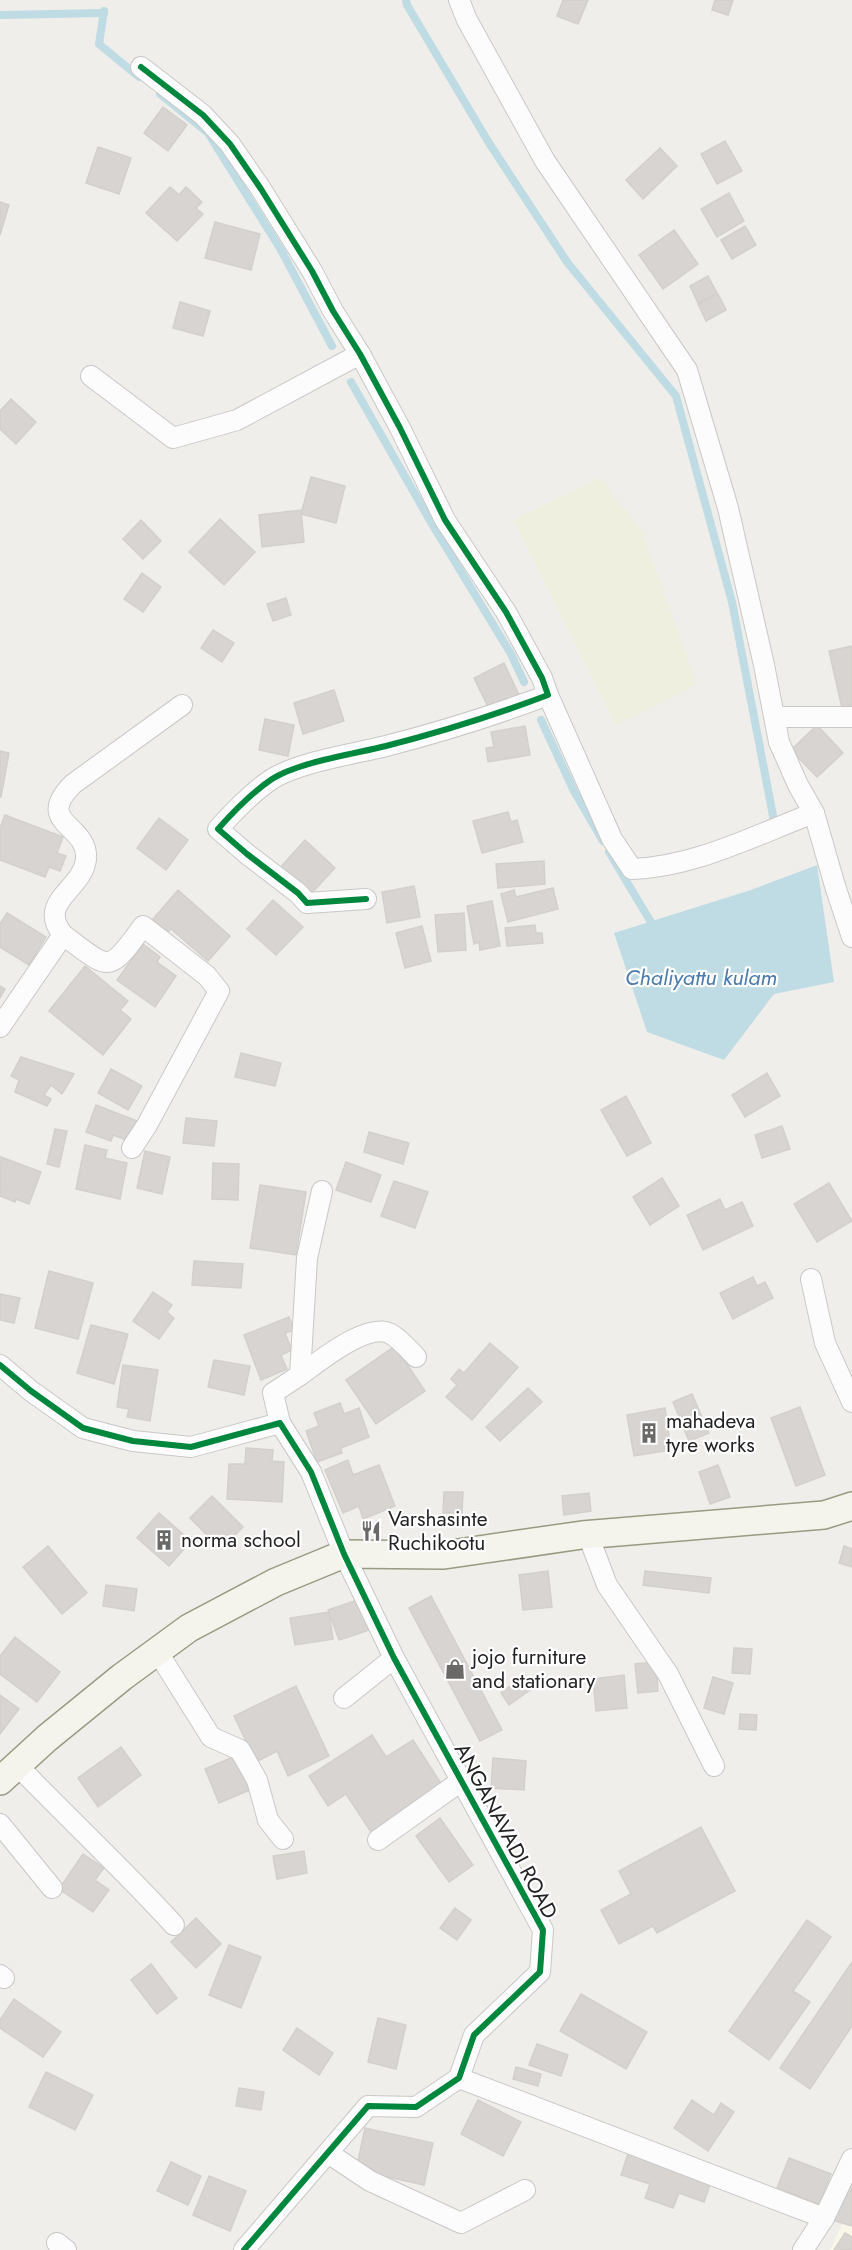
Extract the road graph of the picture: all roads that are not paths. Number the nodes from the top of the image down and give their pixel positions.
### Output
1 (459, 0) edge
2 (141, 68) dead end
3 (360, 354) junction
4 (91, 376) dead end
5 (548, 695) junction
6 (182, 705) dead end
7 (774, 717) junction
8 (852, 717) edge
9 (814, 813) junction
10 (366, 899) dead end
11 (63, 935) junction
12 (852, 937) edge
13 (0, 1027) edge
14 (132, 1148) dead end
15 (321, 1191) dead end
16 (811, 1279) dead end
17 (416, 1356) dead end
18 (0, 1365) edge
19 (300, 1375) junction
20 (852, 1402) edge
21 (280, 1423) junction
22 (852, 1506) edge
23 (588, 1535) junction
24 (344, 1554) junction
25 (158, 1651) junction
26 (394, 1658) junction
27 (344, 1698) dead end
28 (714, 1766) dead end
29 (9, 1773) edge
30 (461, 1781) junction
31 (0, 1824) edge
32 (283, 1839) dead end
33 (378, 1840) dead end
34 (52, 1888) dead end
35 (174, 1925) dead end
36 (459, 2078) junction
37 (328, 2153) junction
38 (852, 2158) edge
39 (525, 2190) dead end
40 (824, 2218) junction
41 (244, 2250) edge
42 (803, 2250) edge

1 - 7 street
2 - 3 street
3 - 4 street
3 - 5 street
5 - 9 street
5 - 10 street
6 - 11 street
7 - 8 street
7 - 9 street
9 - 12 street
11 - 13 street
11 - 14 street
15 - 19 street
16 - 20 street
17 - 19 street
18 - 21 street
19 - 21 street, ANGANAVADI ROAD
21 - 24 street, ANGANAVADI ROAD
22 - 23 main road
23 - 24 main road
23 - 28 street
24 - 25 main road
24 - 26 street, ANGANAVADI ROAD
25 - 29 main road
25 - 32 street
26 - 27 street
26 - 30 street, ANGANAVADI ROAD
29 - 35 street
30 - 33 street
30 - 36 street, ANGANAVADI ROAD
31 - 34 street
36 - 37 street
36 - 40 street
37 - 39 street
37 - 41 street
38 - 40 street
40 - 42 street

